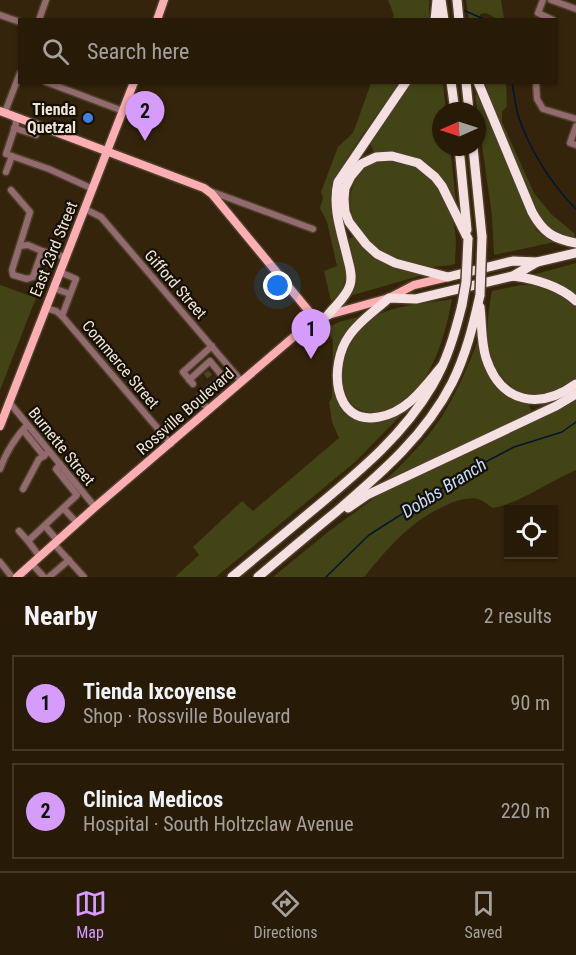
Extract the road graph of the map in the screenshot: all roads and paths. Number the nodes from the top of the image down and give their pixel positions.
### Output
1 (46, 0) edge
2 (164, 0) edge
3 (439, 0) edge
4 (457, 0) edge
5 (543, 0) edge
6 (551, 0) edge
7 (576, 9) edge
8 (0, 15) edge
9 (40, 18) edge
10 (158, 18) edge
11 (435, 18) edge
12 (444, 18) edge
13 (459, 18) edge
14 (549, 18) edge
15 (18, 21) edge
16 (18, 77) edge
17 (51, 84) edge
18 (133, 84) edge
19 (405, 84) edge
20 (451, 84) edge
21 (466, 84) edge
22 (479, 84) edge
23 (536, 84) edge
24 (454, 102) edge
25 (468, 102) edge
26 (2, 111) edge
27 (123, 111) junction
28 (15, 116) junction
29 (576, 119) edge
30 (40, 126) junction
31 (576, 126) edge
32 (14, 128) junction
33 (573, 144) edge
34 (108, 152) junction
35 (12, 156) junction
36 (460, 156) edge
37 (474, 156) edge
38 (6, 172) dead end
39 (204, 188) junction
40 (93, 189) junction
41 (11, 190) dead end
42 (85, 209) junction
43 (313, 229) dead end
44 (468, 239) junction
45 (576, 243) edge
46 (20, 246) junction
47 (42, 252) junction
48 (576, 253) edge
49 (66, 257) junction
50 (537, 262) junction
51 (60, 272) junction
52 (513, 276) junction
53 (447, 277) junction
54 (53, 288) junction
55 (70, 294) junction
56 (480, 295) junction
57 (389, 298) junction
58 (576, 301) edge
59 (45, 308) junction
60 (328, 315) junction
61 (62, 316) junction
62 (317, 321) junction
63 (212, 346) junction
64 (205, 352) junction
65 (218, 353) junction
66 (198, 359) junction
67 (211, 360) junction
68 (190, 366) junction
69 (229, 366) junction
70 (442, 366) junction
71 (204, 368) junction
72 (197, 373) junction
73 (220, 373) junction
74 (242, 382) junction
75 (212, 383) junction
76 (576, 384) edge
77 (576, 394) edge
78 (221, 400) junction
79 (9, 402) junction
80 (209, 410) junction
81 (0, 426) edge
82 (25, 427) junction
83 (171, 444) junction
84 (46, 453) junction
85 (3, 454) edge
86 (0, 468) edge
87 (23, 489) dead end
88 (79, 493) junction
89 (95, 507) junction
90 (64, 509) junction
91 (77, 523) junction
92 (45, 526) junction
93 (315, 529) junction
94 (19, 531) dead end
95 (28, 541) junction
96 (56, 543) junction
97 (40, 556) junction
98 (69, 560) junction
99 (0, 562) edge
100 (32, 564) junction
101 (80, 576) edge
102 (12, 577) edge
103 (17, 577) edge
104 (44, 577) edge
105 (49, 577) edge
106 (232, 577) edge
107 (258, 577) edge

1 - 9 street
2 - 10 main road
3 - 11 highway
3 - 12 highway
4 - 13 highway
5 - 14 street
6 - 7 street
8 - 15 street
16 - 26 street
17 - 27 street
18 - 27 main road, East 23rd Street
19 - 60 highway
20 - 24 highway
21 - 25 highway
22 - 45 highway
23 - 29 street
26 - 28 main road
27 - 34 main road, East 23rd Street
28 - 30 main road
28 - 32 street
30 - 32 street
30 - 34 main road
31 - 33 street
32 - 35 street
34 - 39 main road
34 - 40 main road, East 23rd Street
35 - 38 street
35 - 40 street
36 - 44 highway
37 - 56 highway, bridge
39 - 43 street
39 - 62 main road
40 - 42 main road, East 23rd Street
41 - 46 street
42 - 49 main road, East 23rd Street
42 - 63 street, Gifford Street
44 - 53 highway
44 - 70 highway, bridge
46 - 47 street
46 - 47 street
47 - 49 street
48 - 50 highway, Rossville Boulevard
49 - 51 main road, East 23rd Street
50 - 52 highway, Rossville Boulevard
50 - 53 highway, Rossville Boulevard
51 - 54 main road, East 23rd Street
51 - 55 street
52 - 57 highway, Rossville Boulevard
52 - 58 highway
53 - 57 main road, Rossville Boulevard
54 - 55 street
54 - 59 main road, East 23rd Street
55 - 61 street
56 - 76 highway
56 - 93 highway
57 - 60 main road, Rossville Boulevard
57 - 70 highway
59 - 61 street, Commerce Street
59 - 79 main road, East 23rd Street
60 - 62 main road, Rossville Boulevard
61 - 83 street, Commerce Street
62 - 74 main road, Rossville Boulevard
63 - 64 street
63 - 65 street, Gifford Street
64 - 66 street
64 - 67 street
65 - 67 street
65 - 69 street, Gifford Street
66 - 68 street
66 - 71 street
67 - 71 street
67 - 73 street
68 - 72 street
68 - 72 street
69 - 73 street
69 - 74 street, Gifford Street
70 - 106 highway
71 - 72 street
73 - 75 street
74 - 78 main road, Rossville Boulevard
75 - 78 street
75 - 80 street
77 - 93 highway
78 - 80 main road, Rossville Boulevard
79 - 81 main road, East 23rd Street
79 - 82 street, Burnette Street
80 - 83 main road, Rossville Boulevard
82 - 84 street, Burnette Street
82 - 85 street
83 - 89 main road, Rossville Boulevard
84 - 87 street
84 - 88 street, Burnette Street
85 - 86 street
88 - 89 street, Burnette Street
88 - 90 street
89 - 91 main road, Rossville Boulevard
90 - 91 street
90 - 92 street
91 - 96 main road, Rossville Boulevard
92 - 95 street
92 - 96 street
93 - 107 highway
94 - 95 street
95 - 97 street
96 - 97 main road, Rossville Boulevard
96 - 98 street
97 - 100 main road, Rossville Boulevard
98 - 101 street
98 - 105 street
99 - 102 street
100 - 103 main road, Rossville Boulevard
100 - 104 street

